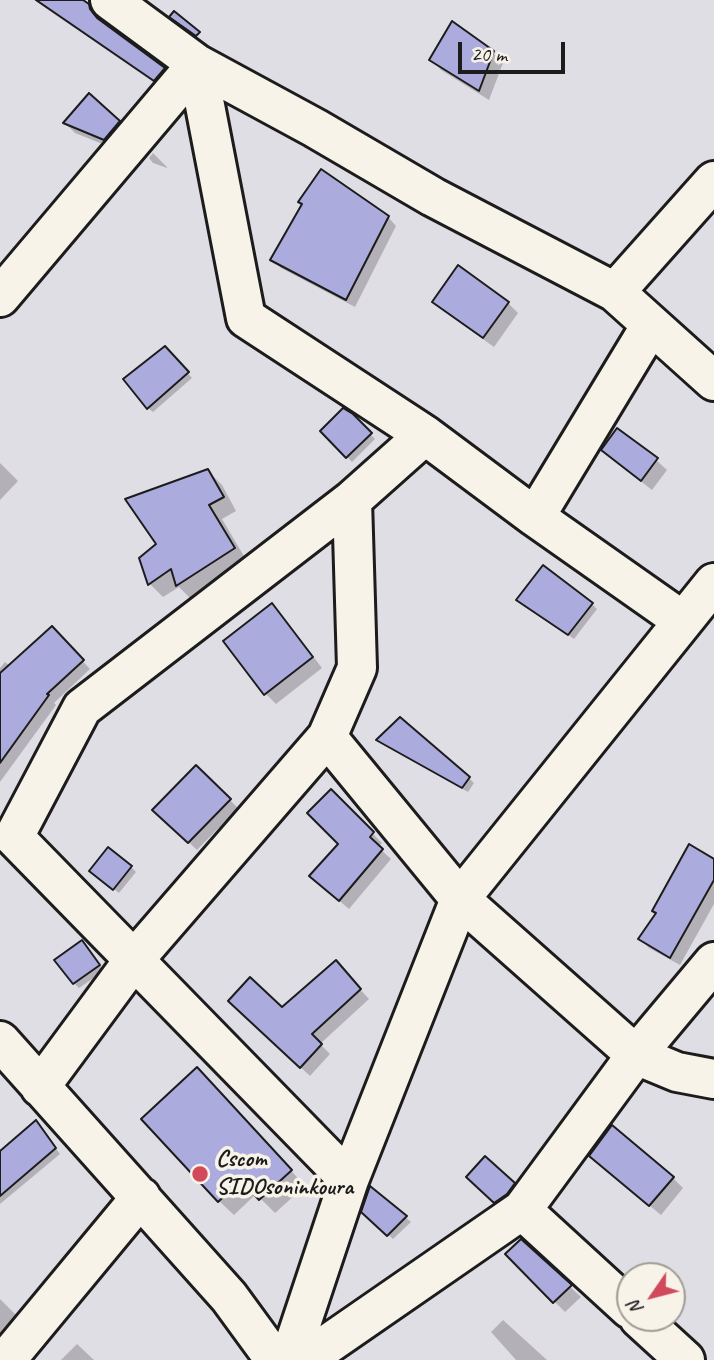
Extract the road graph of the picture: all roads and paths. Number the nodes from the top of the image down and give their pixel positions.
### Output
1 (110, 0) edge
2 (197, 64) junction
3 (712, 188) edge
4 (615, 292) junction
5 (0, 297) edge
6 (651, 325) junction
7 (714, 381) edge
8 (425, 435) junction
9 (352, 500) junction
10 (535, 517) junction
11 (714, 583) edge
12 (682, 621) junction
13 (327, 737) junction
14 (460, 899) junction
15 (133, 961) junction
16 (714, 962) edge
17 (0, 1041) edge
18 (636, 1055) junction
19 (677, 1072) junction
20 (714, 1079) edge
21 (40, 1087) junction
22 (714, 1097) edge
23 (348, 1180) junction
24 (141, 1197) junction
25 (522, 1210) junction
26 (616, 1296) edge
27 (654, 1332) edge
28 (6, 1360) edge
29 (275, 1360) edge
30 (289, 1360) edge
31 (304, 1360) edge
32 (685, 1360) edge

1 - 2 street
2 - 4 street
2 - 5 street
2 - 8 street
3 - 4 street
4 - 6 street
6 - 7 street
6 - 10 street
8 - 9 street
8 - 10 street
9 - 13 street
9 - 15 street
10 - 12 street
11 - 12 street
12 - 14 street
13 - 14 street
13 - 15 street
14 - 18 street
14 - 23 street
15 - 21 street
15 - 23 street
16 - 18 street
17 - 21 street
18 - 19 street
18 - 25 street
19 - 20 street
19 - 22 street
21 - 24 street
23 - 30 street
24 - 28 street
24 - 29 street
25 - 26 street
25 - 31 street
27 - 32 street

